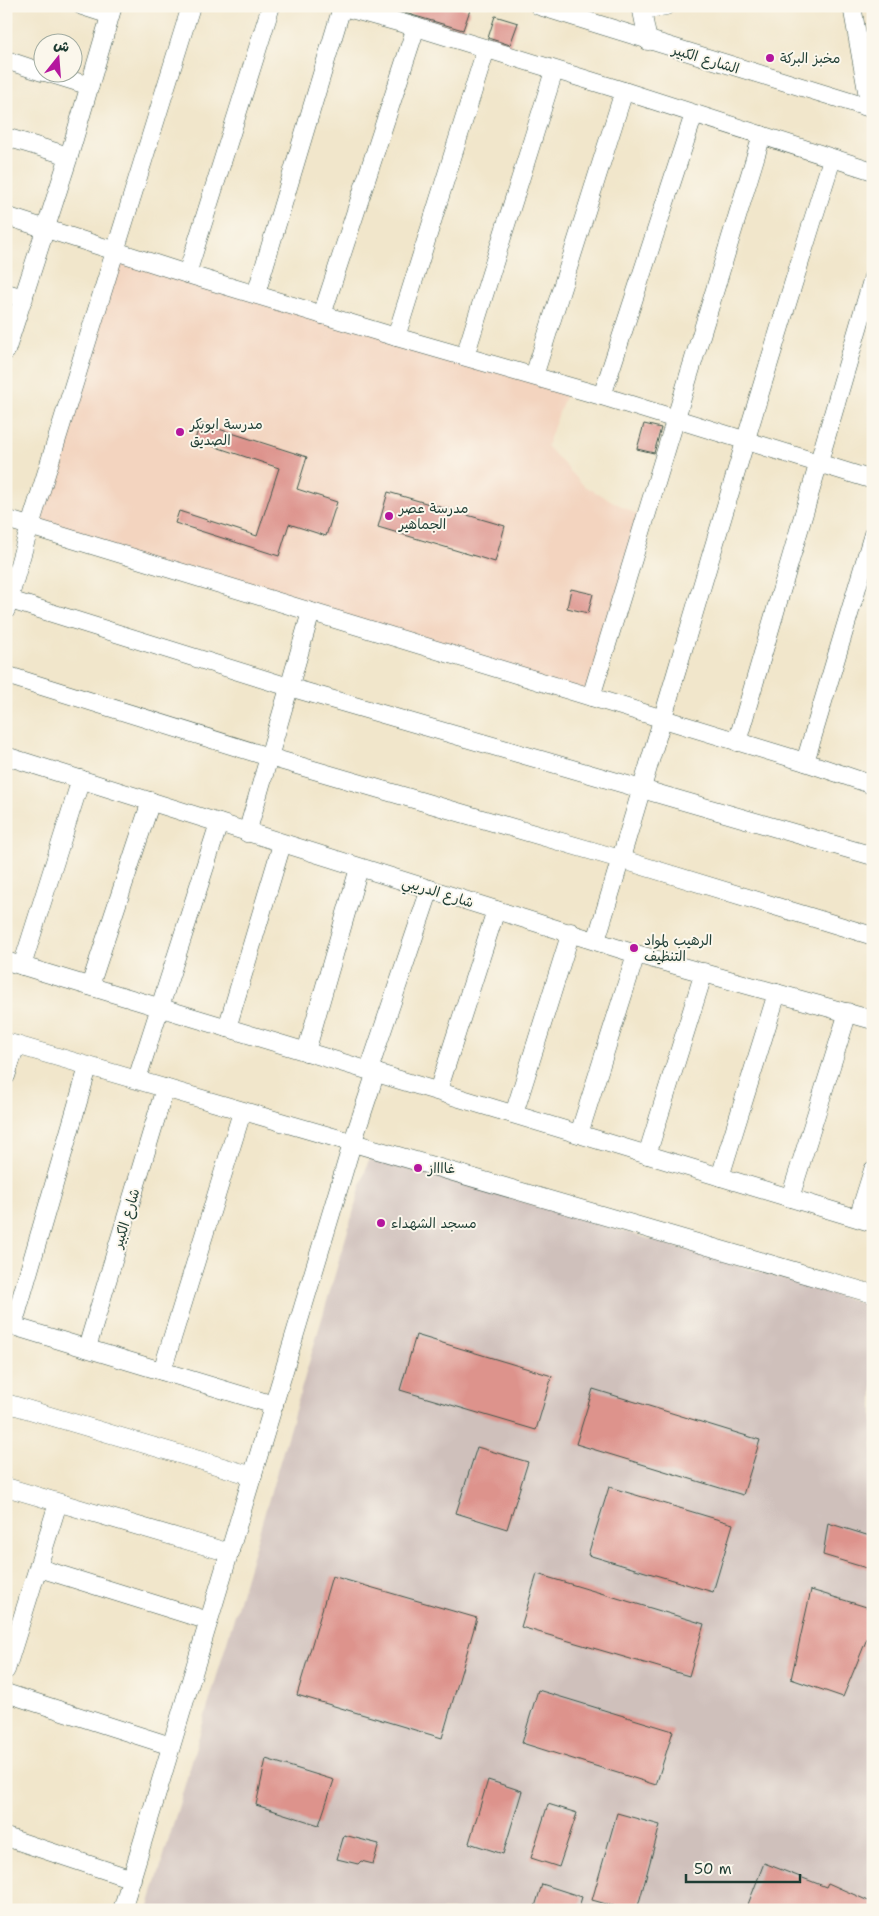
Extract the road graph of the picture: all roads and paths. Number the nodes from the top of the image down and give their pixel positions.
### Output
1 (82, 6) edge
2 (191, 6) edge
3 (271, 6) edge
4 (341, 6) edge
5 (539, 6) edge
6 (666, 6) edge
7 (852, 6) edge
8 (641, 8) edge
9 (111, 10) edge
10 (416, 27) junction
11 (865, 39) edge
12 (648, 41) junction
13 (486, 49) junction
14 (6, 60) edge
15 (32, 68) edge
16 (554, 70) junction
17 (77, 82) edge
18 (90, 86) junction
19 (624, 91) junction
20 (871, 109) edge
21 (694, 114) junction
22 (762, 135) junction
23 (6, 137) edge
24 (69, 156) junction
25 (832, 159) junction
26 (873, 171) edge
27 (6, 216) edge
28 (46, 228) junction
29 (114, 251) junction
30 (186, 274) junction
31 (873, 277) edge
32 (6, 293) edge
33 (256, 294) junction
34 (24, 298) junction
35 (322, 315) junction
36 (396, 337) junction
37 (6, 351) edge
38 (464, 356) junction
39 (534, 376) junction
40 (602, 396) junction
41 (676, 419) junction
42 (745, 442) junction
43 (818, 463) junction
44 (873, 480) edge
45 (6, 519) edge
46 (30, 526) junction
47 (873, 534) edge
48 (8, 605) edge
49 (312, 612) junction
50 (6, 675) edge
51 (289, 687) junction
52 (591, 697) junction
53 (662, 720) junction
54 (737, 742) junction
55 (6, 756) edge
56 (269, 757) junction
57 (806, 762) junction
58 (80, 779) junction
59 (873, 785) edge
60 (642, 790) junction
61 (151, 801) junction
62 (219, 823) junction
63 (247, 833) junction
64 (282, 844) junction
65 (873, 856) edge
66 (620, 859) junction
67 (359, 868) junction
68 (430, 889) junction
69 (496, 910) junction
70 (571, 932) junction
71 (873, 936) edge
72 (596, 940) junction
73 (636, 954) junction
74 (14, 963) edge
75 (704, 972) junction
76 (90, 986) junction
77 (777, 993) junction
78 (160, 1007) junction
79 (848, 1012) junction
80 (873, 1020) edge
81 (228, 1028) junction
82 (11, 1044) edge
83 (306, 1052) junction
84 (88, 1067) junction
85 (372, 1071) junction
86 (6, 1076) edge
87 (137, 1079) junction
88 (165, 1088) junction
89 (438, 1091) junction
90 (242, 1112) junction
91 (514, 1114) junction
92 (579, 1134) junction
93 (352, 1144) junction
94 (647, 1155) junction
95 (873, 1170) edge
96 (720, 1177) junction
97 (790, 1198) junction
98 (865, 1221) edge
99 (873, 1294) edge
100 (10, 1325) edge
101 (87, 1348) junction
102 (162, 1372) junction
103 (6, 1403) edge
104 (274, 1405) junction
105 (253, 1476) junction
106 (6, 1487) edge
107 (58, 1503) junction
108 (230, 1553) junction
109 (39, 1568) junction
110 (209, 1621) junction
111 (12, 1634) edge
112 (6, 1670) edge
113 (6, 1693) edge
114 (171, 1746) junction
115 (6, 1837) edge
116 (132, 1880) junction
117 (122, 1910) edge

1 - 9 street
2 - 29 street
3 - 30 street
4 - 10 street
4 - 33 street
5 - 12 street, الشارع الكبير
6 - 8 street
7 - 11 street
8 - 12 street
9 - 18 street
10 - 13 street
10 - 35 street
11 - 20 street
12 - 20 street, الشارع الكبير
13 - 16 street
13 - 36 street
14 - 15 street
16 - 19 street
16 - 38 street
17 - 18 street
18 - 24 street
19 - 21 street
19 - 39 street
21 - 22 street
21 - 40 street
22 - 25 street
22 - 41 street
23 - 24 street
24 - 28 street
25 - 26 street
25 - 42 street
27 - 28 street
28 - 29 street
28 - 34 street
29 - 30 street
29 - 46 street
30 - 33 street
31 - 43 street
32 - 34 street
33 - 35 street
34 - 37 street
35 - 36 street
36 - 38 street
38 - 39 street
39 - 40 street
40 - 41 street
41 - 42 street
41 - 52 street
42 - 43 street
42 - 53 street
43 - 44 street
43 - 54 street
45 - 46 street
46 - 48 street
46 - 49 street
47 - 57 street
48 - 51 street
49 - 51 street
49 - 52 street
50 - 56 street
51 - 56 street
51 - 60 street
52 - 53 street
53 - 54 street
53 - 60 street
54 - 57 street
55 - 58 street, شارع الدريبي
56 - 63 street
56 - 66 street
57 - 59 street
58 - 61 street, شارع الدريبي
58 - 74 street
60 - 65 street
60 - 66 street
61 - 62 street, شارع الدريبي
61 - 76 street
62 - 63 street, شارع الدريبي
62 - 78 street
63 - 64 street, شارع الدريبي
64 - 67 street, شارع الدريبي
64 - 81 street
66 - 71 street
66 - 72 street
67 - 68 street, شارع الدريبي
67 - 83 street
68 - 69 street, شارع الدريبي
68 - 85 street
69 - 70 street, شارع الدريبي
69 - 89 street
70 - 72 street, شارع الدريبي
70 - 91 street
72 - 73 street, شارع الدريبي
73 - 75 street, شارع الدريبي
73 - 92 street
74 - 76 street
75 - 77 street, شارع الدريبي
75 - 94 street
76 - 78 street
77 - 79 street, شارع الدريبي
77 - 96 street
78 - 81 street
78 - 87 street
79 - 80 street, شارع الدريبي
79 - 97 street
81 - 83 street
82 - 84 street
82 - 86 street
83 - 85 street
84 - 87 street
84 - 100 street
85 - 89 street
85 - 93 street
87 - 88 street
88 - 90 street
88 - 101 street, شارع الكبير
89 - 91 street
90 - 93 street
90 - 102 street
91 - 92 street
92 - 94 street
93 - 99 street
93 - 104 street
94 - 96 street
95 - 98 street
96 - 97 street
97 - 98 street
100 - 101 street
101 - 102 street
102 - 104 street
103 - 105 street
104 - 105 street
105 - 108 street
106 - 107 street
107 - 108 street
107 - 109 street
108 - 110 street
109 - 110 street
109 - 111 street
110 - 114 street
111 - 112 street
113 - 114 street
114 - 116 street
115 - 116 street
116 - 117 street

